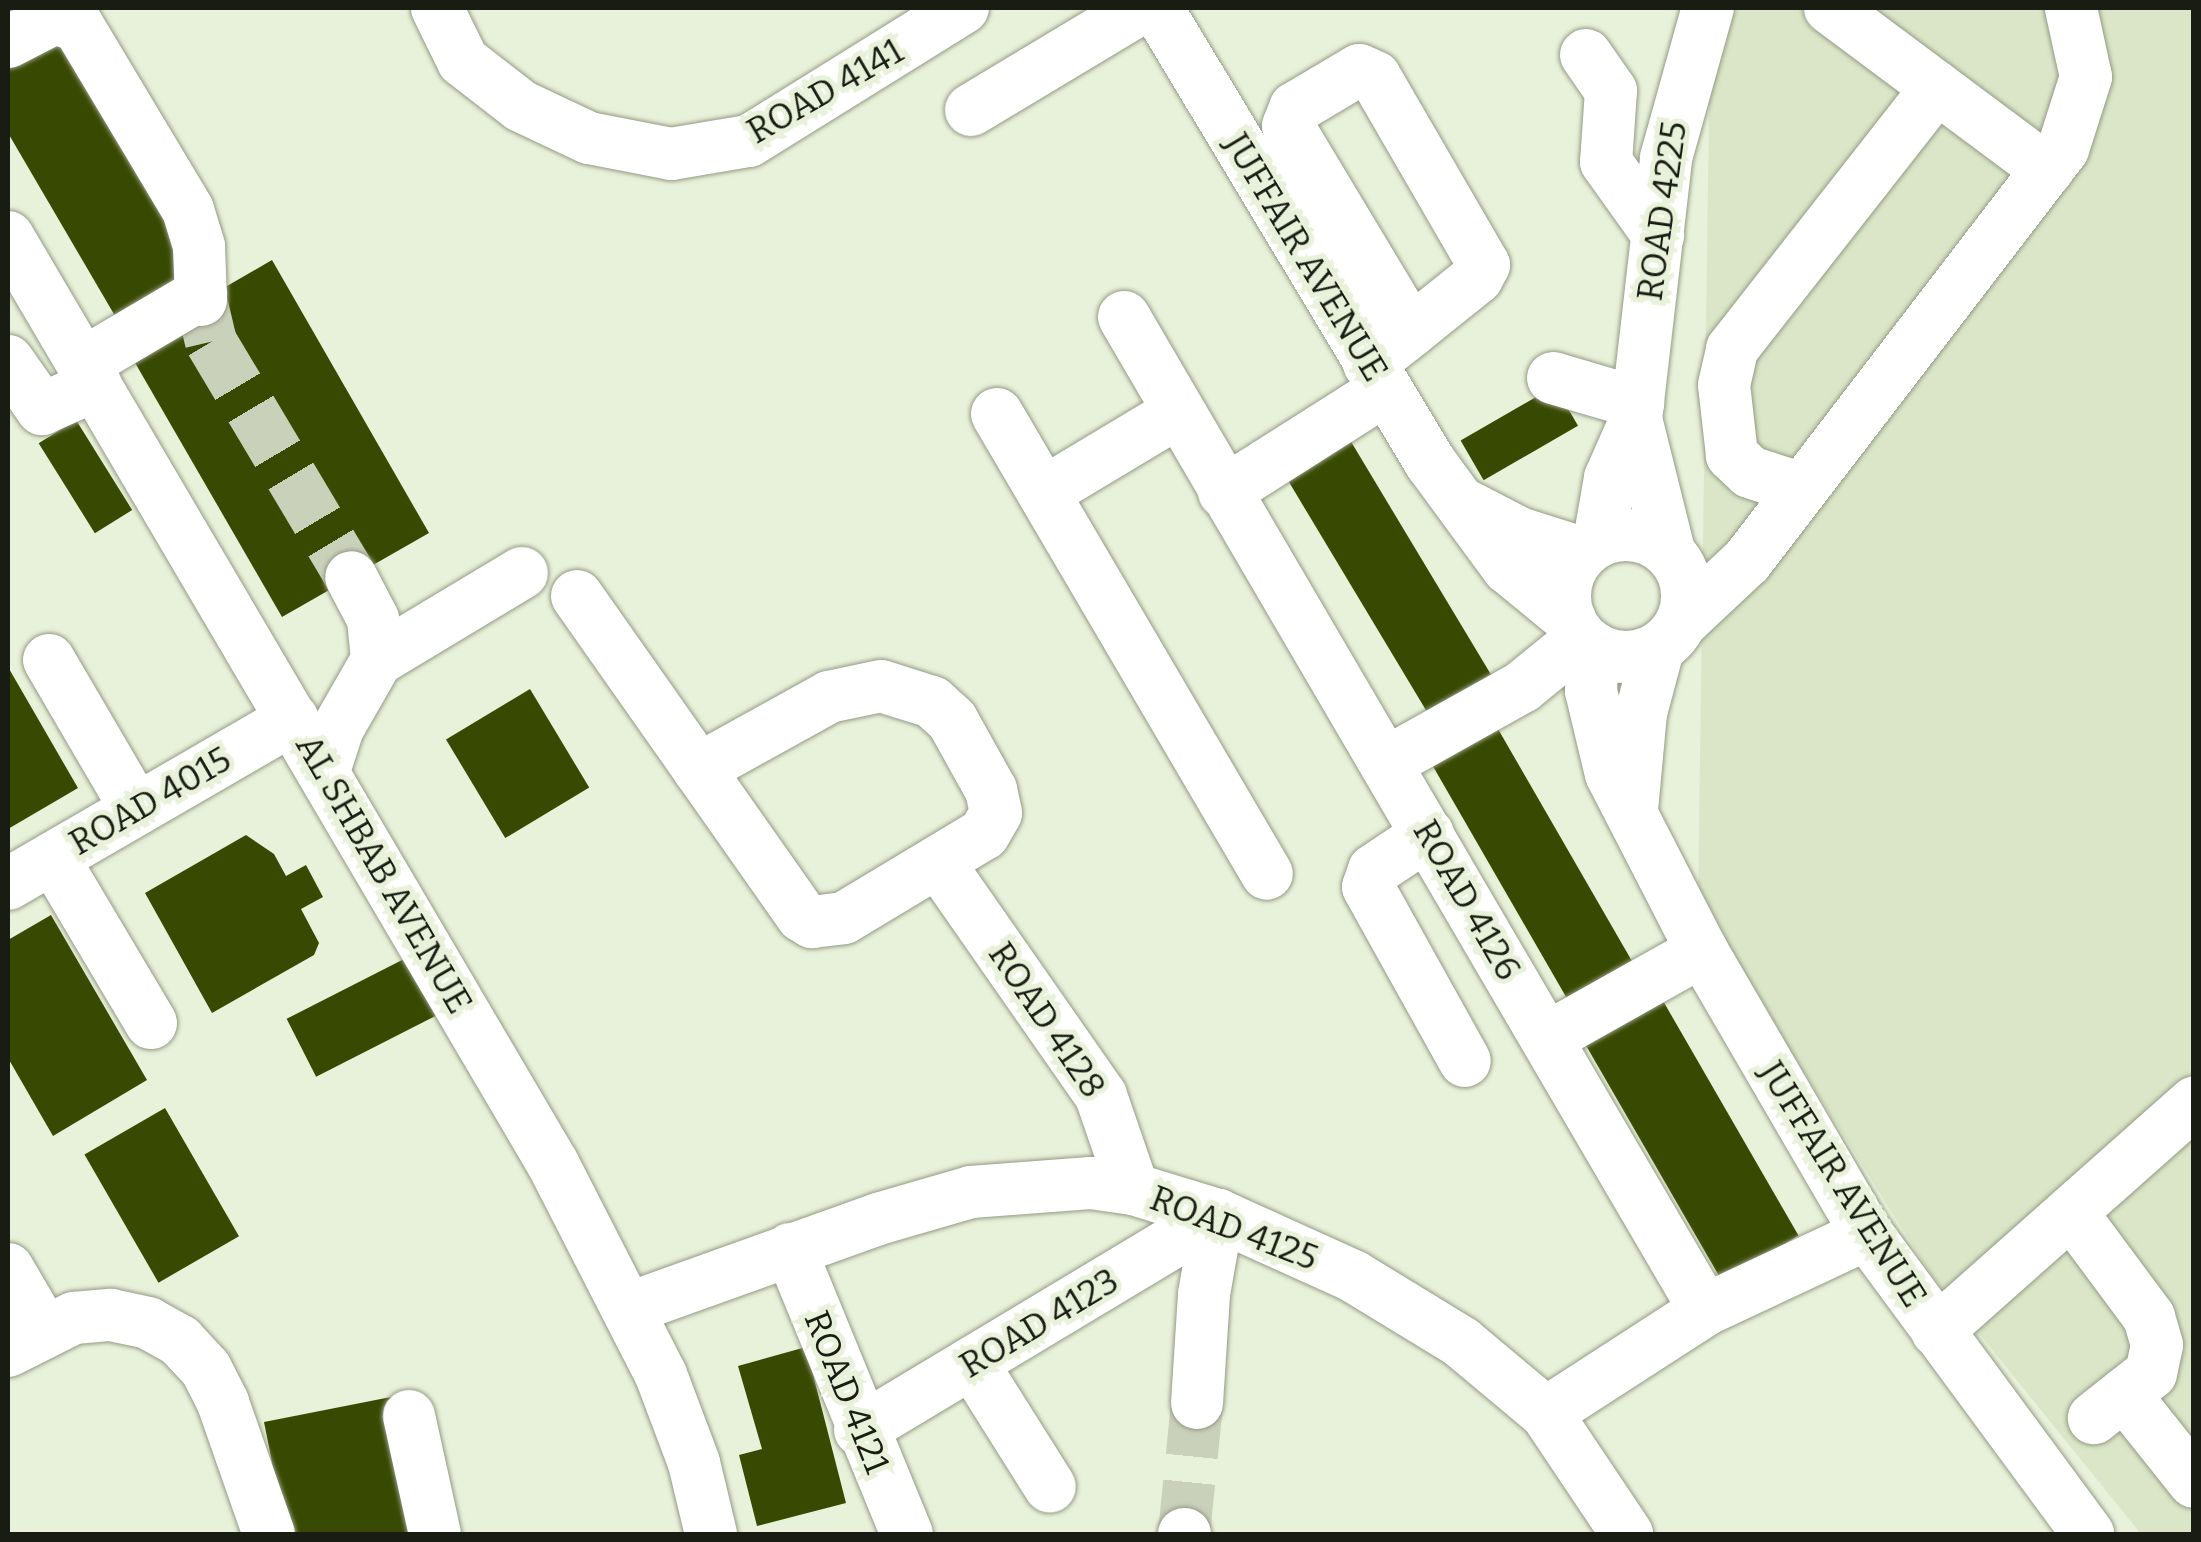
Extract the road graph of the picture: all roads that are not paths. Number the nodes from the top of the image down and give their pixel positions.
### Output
1 (438, 8) edge
2 (963, 8) edge
3 (1141, 8) edge
4 (1157, 8) edge
5 (1708, 8) edge
6 (1830, 8) edge
7 (2071, 8) edge
8 (8, 42) edge
9 (1586, 55) dead end
10 (1937, 88) junction
11 (971, 110) dead end
12 (2046, 170) junction
13 (1658, 235) junction
14 (10, 245) edge
15 (1124, 317) dead end
16 (1411, 331) junction
17 (8, 361) edge
18 (90, 374) junction
19 (1377, 377) junction
20 (1553, 378) dead end
21 (1637, 411) junction
22 (1178, 412) junction
23 (997, 414) dead end
24 (1802, 489) junction
25 (1044, 492) junction
26 (1224, 492) junction
27 (1462, 502) junction
28 (1591, 547) junction
29 (1669, 551) junction
30 (522, 573) dead end
31 (350, 578) tunnel mouth
32 (577, 596) dead end
33 (1582, 635) junction
34 (1670, 635) junction
35 (49, 660) dead end
36 (377, 660) junction
37 (293, 719) junction
38 (1386, 763) junction
39 (325, 768) junction
40 (699, 769) junction
41 (136, 809) junction
42 (1632, 812) junction
43 (1428, 834) junction
44 (53, 858) junction
45 (938, 862) junction
46 (1267, 874) dead end
47 (8, 884) edge
48 (1702, 952) junction
49 (151, 1023) dead end
50 (1547, 1038) junction
51 (1464, 1061) dead end
52 (2194, 1103) edge
53 (1134, 1189) junction
54 (2071, 1212) junction
55 (1218, 1215) junction
56 (1867, 1234) junction
57 (790, 1249) junction
58 (8, 1269) edge
59 (630, 1308) junction
60 (1705, 1310) junction
61 (1937, 1331) junction
62 (25, 1340) edge
63 (972, 1363) junction
64 (1198, 1403) tunnel mouth
65 (1546, 1413) junction
66 (408, 1416) dead end
67 (860, 1430) junction
68 (2194, 1482) edge
69 (1050, 1486) dead end
70 (269, 1534) edge
71 (435, 1534) edge
72 (707, 1534) edge
73 (907, 1534) edge
74 (1628, 1534) edge
75 (2088, 1534) edge

1 - 2 street, ROAD 4141
3 - 11 street
4 - 19 street, JUFFAIR AVENUE
5 - 13 street, ROAD 4225
6 - 10 street
7 - 12 street
8 - 18 street
9 - 13 street
10 - 12 street
10 - 24 street
12 - 24 street
13 - 21 street, ROAD 4225
14 - 18 street, AL SHBAB AVENUE
15 - 22 street, ROAD 4126
16 - 16 street
16 - 19 street
17 - 18 street
18 - 37 street, AL SHBAB AVENUE
19 - 26 street
19 - 27 street, JUFFAIR AVENUE
20 - 21 street
21 - 28 street, ROAD 4225
21 - 29 street, ROAD 4225
22 - 25 street
22 - 26 street, ROAD 4126
23 - 25 street
24 - 34 street
25 - 46 street
26 - 38 street, ROAD 4126
27 - 28 street, JUFFAIR AVENUE
27 - 33 street, JUFFAIR AVENUE
28 - 29 street
28 - 33 street
29 - 34 street
30 - 36 street
31 - 36 street
32 - 40 street
33 - 34 street
33 - 38 street
33 - 42 street, JUFFAIR AVENUE
34 - 42 street
35 - 41 street
36 - 39 street
37 - 39 street, AL SHBAB AVENUE
37 - 41 street, ROAD 4015
38 - 43 street, ROAD 4126
39 - 59 street, AL SHBAB AVENUE
40 - 45 street
40 - 45 street
41 - 44 street, ROAD 4015
42 - 48 street, JUFFAIR AVENUE
43 - 50 street, ROAD 4126
43 - 51 street
44 - 47 street, ROAD 4015
44 - 49 street
45 - 53 street, ROAD 4128
48 - 50 street
48 - 56 street, JUFFAIR AVENUE
50 - 60 street, ROAD 4126
52 - 54 street
53 - 55 street, ROAD 4125
53 - 57 street, ROAD 4125
54 - 61 street
54 - 68 street
55 - 63 street, ROAD 4123
55 - 64 street
55 - 65 street, ROAD 4125
56 - 60 street
56 - 61 street, JUFFAIR AVENUE
57 - 59 street, ROAD 4125
57 - 67 street, ROAD 4121
58 - 62 street
59 - 72 street, AL SHBAB AVENUE
60 - 65 street
61 - 75 street, JUFFAIR AVENUE
62 - 70 street
63 - 67 street, ROAD 4123
63 - 69 street
65 - 74 street, ROAD 4125
66 - 71 street
67 - 73 street, ROAD 4121

